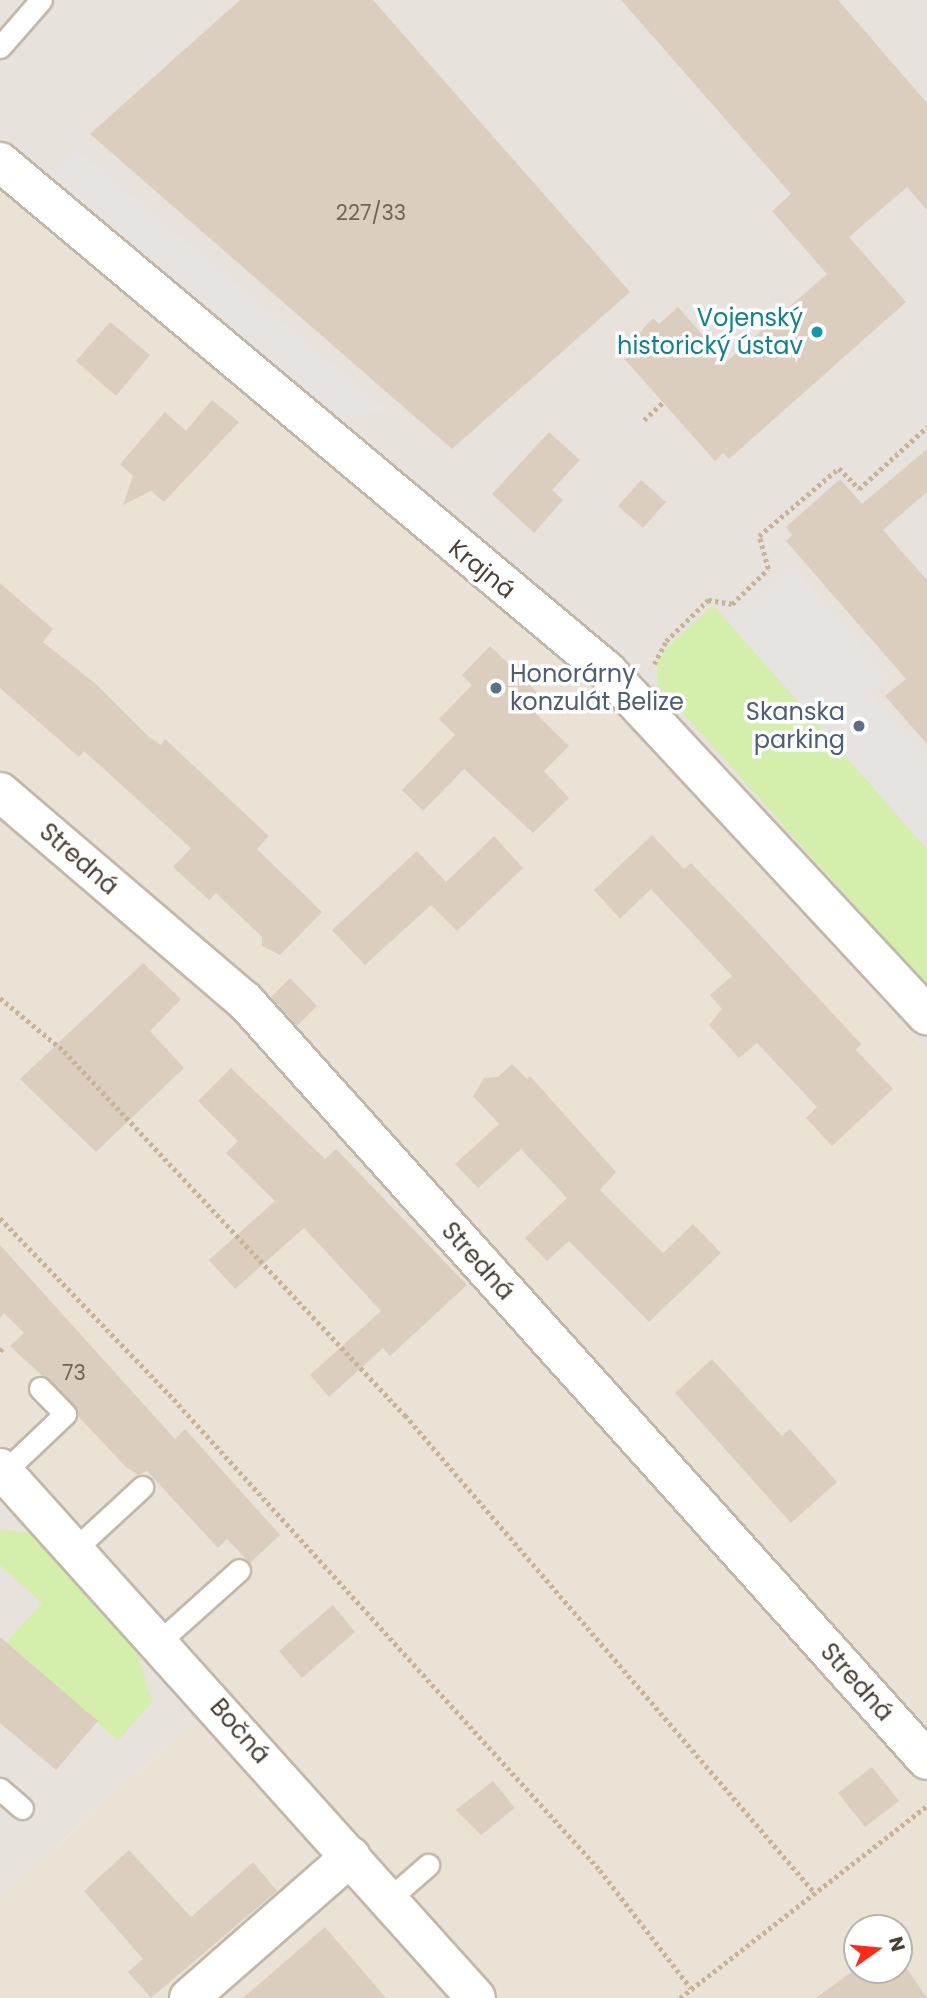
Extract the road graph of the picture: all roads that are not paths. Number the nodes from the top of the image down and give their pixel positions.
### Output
1 (41, 0) edge
2 (0, 47) edge
3 (0, 163) edge
4 (0, 792) edge
5 (927, 1015) edge
6 (40, 1388) dead end
7 (5, 1480) edge
8 (142, 1487) dead end
9 (76, 1548) junction
10 (239, 1570) dead end
11 (160, 1641) junction
12 (927, 1760) edge
13 (0, 1788) edge
14 (22, 1808) dead end
15 (351, 1856) junction
16 (428, 1865) dead end
17 (389, 1899) junction
18 (190, 1998) edge
19 (476, 1998) edge

1 - 2 lane
3 - 5 street, Krajná
4 - 12 street, Stredná
6 - 7 lane
7 - 9 street, Bočná
8 - 9 lane
9 - 11 street, Bočná
10 - 11 lane
11 - 15 street, Bočná
13 - 14 lane
15 - 17 street, Bočná
15 - 18 street
16 - 17 lane
17 - 19 street, Bočná

